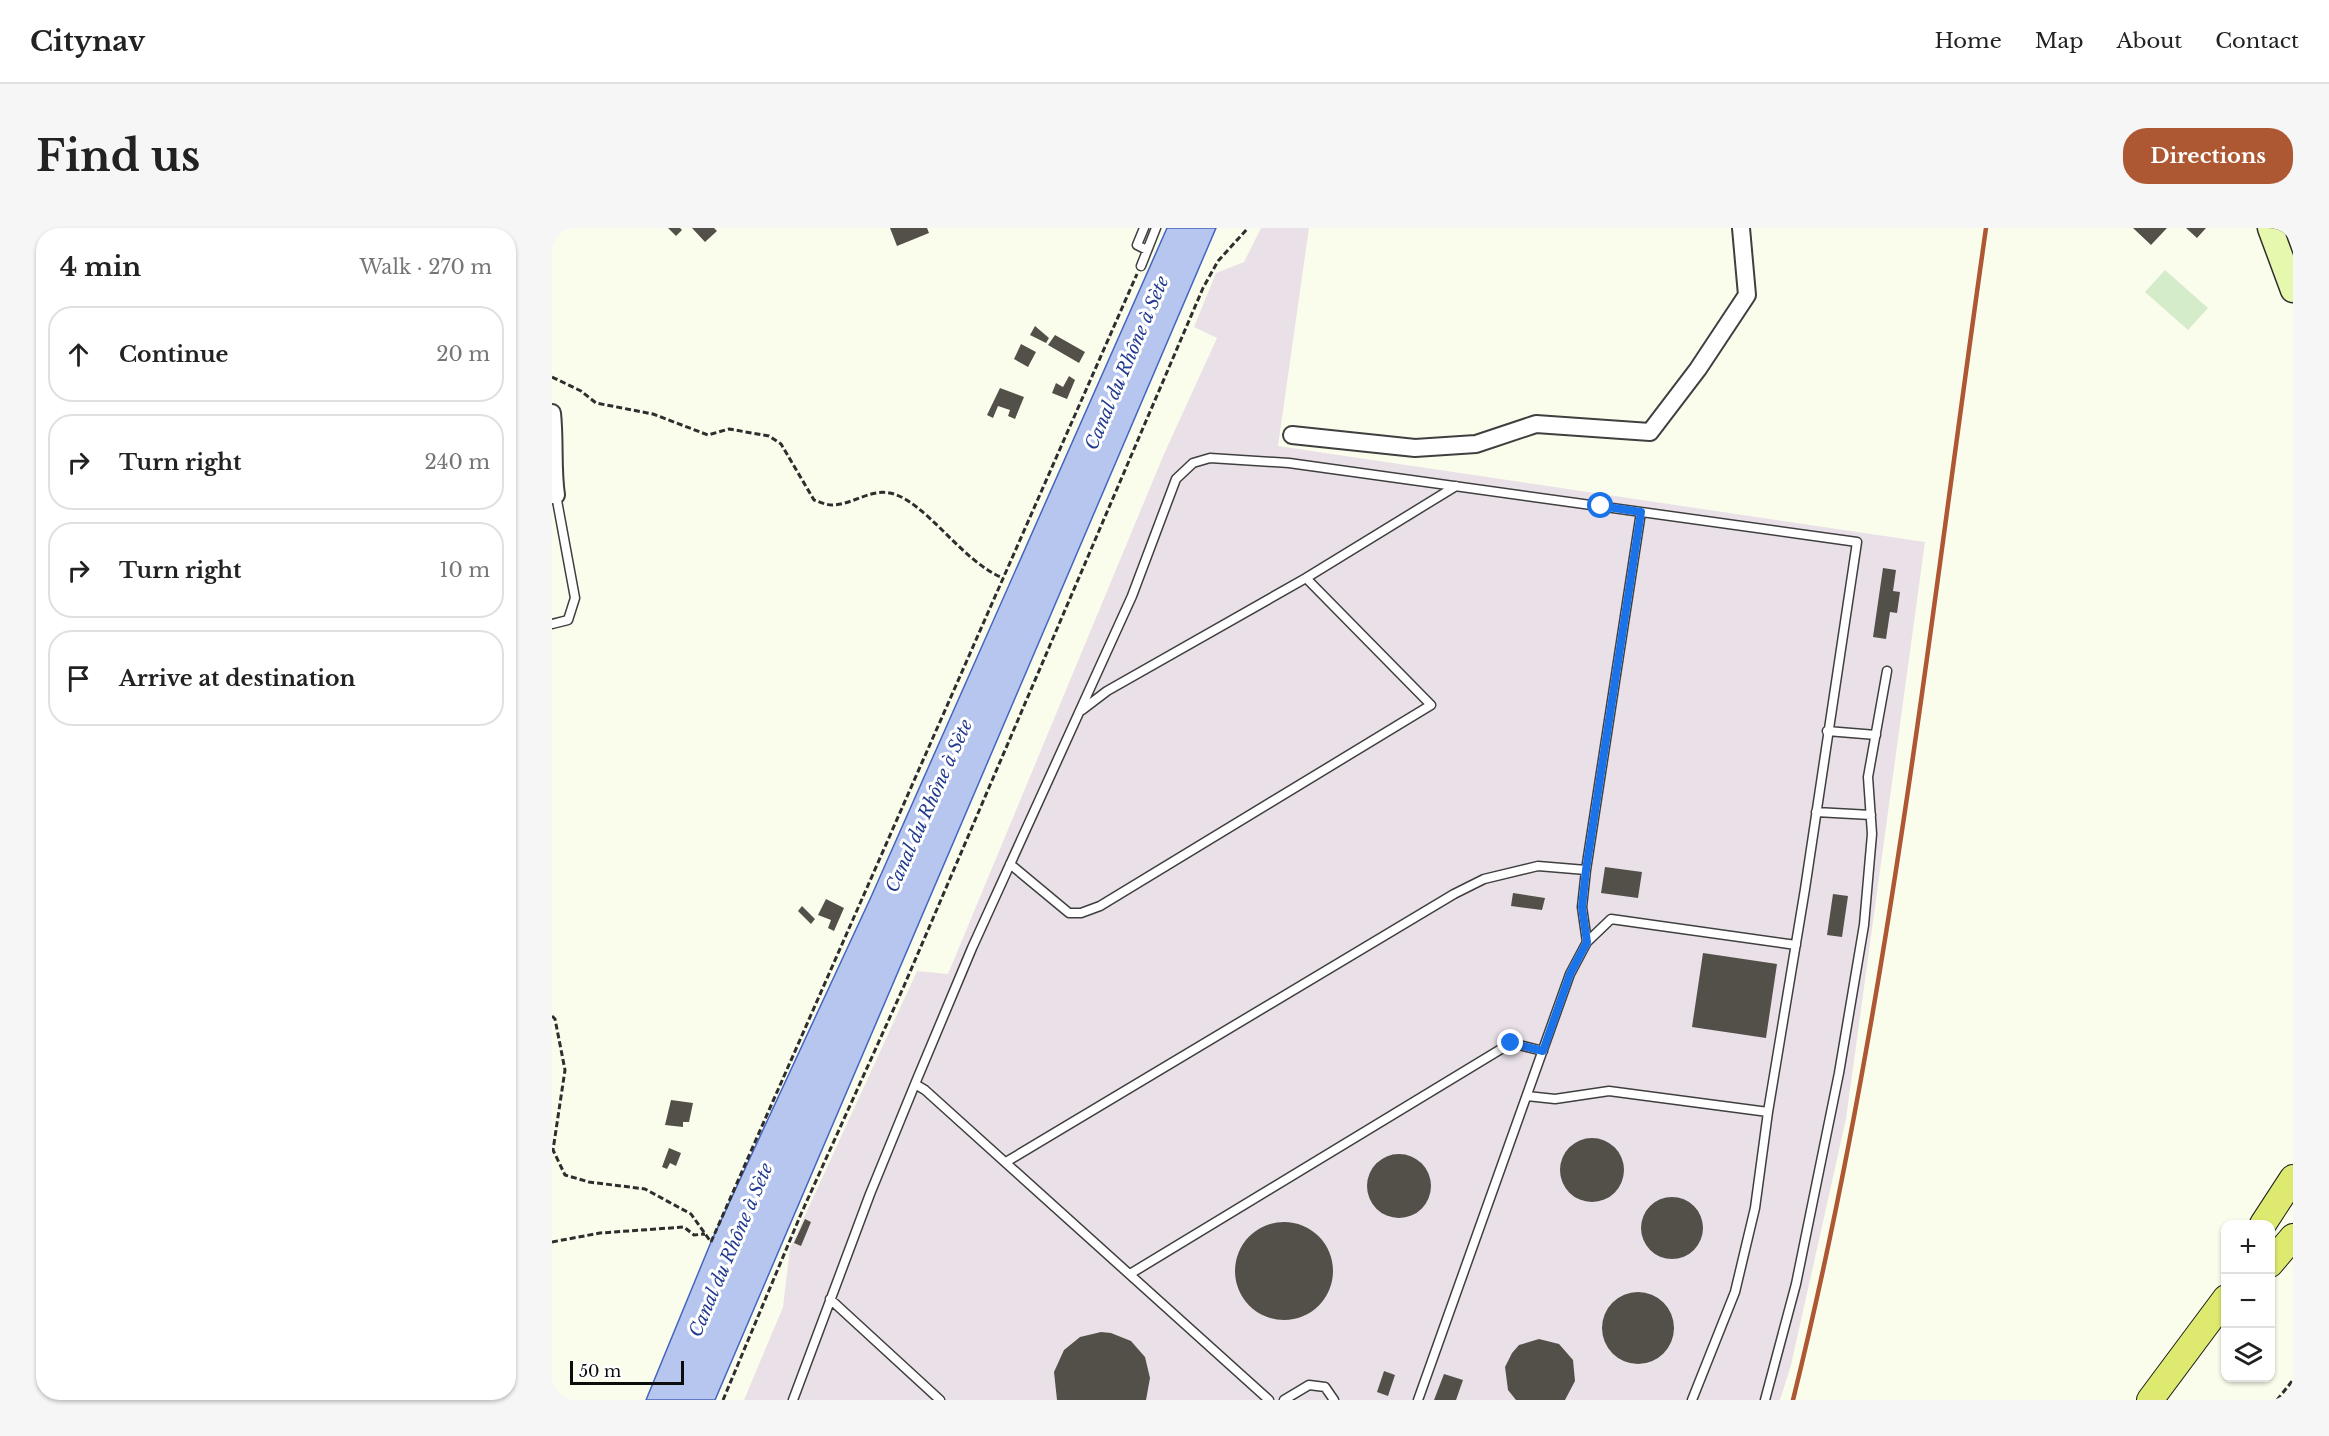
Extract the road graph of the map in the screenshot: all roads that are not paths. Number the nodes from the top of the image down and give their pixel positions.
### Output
1 (1144, 228) edge
2 (1156, 228) edge
3 (1741, 228) edge
4 (2270, 228) edge
5 (1148, 250) junction
6 (1141, 266) road end
7 (2293, 290) edge
8 (552, 413) edge
9 (1292, 435) dead end
10 (1456, 486) junction
11 (554, 495) edge
12 (1641, 512) junction
13 (1306, 578) junction
14 (552, 624) edge
15 (1887, 671) dead end
16 (1079, 712) junction
17 (1827, 731) junction
18 (1876, 735) junction
19 (1816, 812) junction
20 (1871, 815) junction
21 (1010, 864) junction
22 (1586, 870) junction
23 (1587, 942) junction
24 (1796, 945) junction
25 (1543, 1051) junction
26 (915, 1084) junction
27 (1527, 1096) junction
28 (1768, 1112) junction
29 (1005, 1162) junction
30 (2293, 1178) edge
31 (2293, 1207) edge
32 (2266, 1220) edge
33 (2275, 1232) edge
34 (2293, 1237) edge
35 (2275, 1259) edge
36 (1130, 1274) junction
37 (830, 1299) junction
38 (2221, 1308) edge
39 (793, 1400) edge
40 (940, 1400) edge
41 (1269, 1400) edge
42 (1284, 1400) edge
43 (1334, 1400) edge
44 (1418, 1400) edge
45 (1692, 1400) edge
46 (1765, 1400) edge
47 (2150, 1400) edge

1 - 5 lane
2 - 5 lane
3 - 9 street
4 - 7 main road
5 - 6 lane
8 - 11 street
10 - 12 lane
10 - 13 lane
10 - 16 lane
11 - 14 lane
12 - 17 lane
12 - 22 lane
13 - 16 lane
13 - 21 lane
15 - 18 lane
16 - 21 lane
17 - 18 lane
17 - 19 lane
18 - 20 lane
19 - 20 lane
19 - 24 lane
20 - 46 lane
21 - 26 lane
22 - 23 lane
22 - 29 lane
23 - 24 lane
23 - 25 lane
24 - 28 lane
25 - 27 lane
25 - 36 lane
26 - 29 lane
26 - 37 lane
27 - 28 lane
27 - 44 lane
28 - 45 lane
29 - 36 lane
30 - 32 main road
31 - 33 main road
34 - 35 main road
36 - 41 lane
37 - 39 lane
37 - 40 lane
38 - 47 main road
42 - 43 lane

